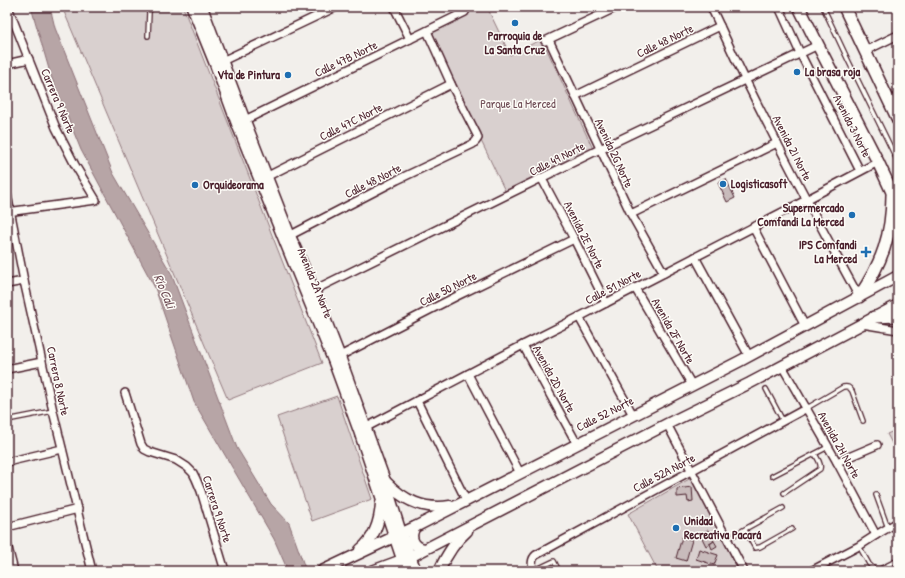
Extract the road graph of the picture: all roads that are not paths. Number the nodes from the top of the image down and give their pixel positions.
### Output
1 (8, 7) edge
2 (152, 7) edge
3 (192, 7) edge
4 (202, 7) edge
5 (336, 7) edge
6 (394, 7) edge
7 (617, 7) edge
8 (711, 7) edge
9 (779, 7) edge
10 (799, 7) edge
11 (823, 7) edge
12 (844, 7) edge
13 (463, 10) edge
14 (720, 26) junction
15 (427, 31) junction
16 (898, 35) edge
17 (148, 36) dead end
18 (410, 39) junction
19 (818, 45) junction
20 (865, 51) junction
21 (800, 53) junction
22 (29, 59) junction
23 (219, 63) junction
24 (7, 64) edge
25 (745, 80) junction
26 (451, 84) junction
27 (575, 96) junction
28 (898, 120) edge
29 (241, 122) junction
30 (777, 143) junction
31 (600, 149) junction
32 (878, 162) junction
33 (898, 162) edge
34 (860, 171) junction
35 (264, 178) junction
36 (542, 179) junction
37 (892, 192) junction
38 (7, 194) edge
39 (806, 200) junction
40 (898, 205) edge
41 (9, 212) edge
42 (631, 214) junction
43 (752, 227) junction
44 (287, 238) junction
45 (574, 239) junction
46 (695, 257) junction
47 (664, 273) junction
48 (896, 278) edge
49 (24, 281) junction
50 (7, 284) edge
51 (635, 288) junction
52 (310, 292) junction
53 (859, 297) junction
54 (606, 302) junction
55 (898, 305) edge
56 (898, 316) edge
57 (580, 317) junction
58 (874, 317) junction
59 (862, 324) junction
60 (805, 326) junction
61 (898, 330) edge
62 (523, 345) junction
63 (749, 356) junction
64 (336, 358) junction
65 (42, 362) junction
66 (782, 366) junction
67 (7, 369) edge
68 (468, 374) junction
69 (692, 385) junction
70 (766, 389) dead end
71 (125, 393) dead end
72 (417, 401) junction
73 (807, 408) junction
74 (53, 411) junction
75 (633, 415) junction
76 (7, 420) edge
77 (783, 421) junction
78 (863, 421) dead end
79 (667, 424) junction
80 (362, 429) junction
81 (577, 444) junction
82 (877, 445) dead end
83 (828, 447) junction
84 (62, 449) junction
85 (814, 454) junction
86 (7, 462) edge
87 (837, 462) junction
88 (691, 471) junction
89 (520, 473) junction
90 (772, 476) dead end
91 (381, 484) junction
92 (784, 493) dead end
93 (876, 495) dead end
94 (466, 500) junction
95 (454, 506) junction
96 (783, 508) dead end
97 (78, 509) junction
98 (487, 518) junction
99 (898, 522) edge
100 (7, 527) edge
101 (415, 527) junction
102 (792, 528) dead end
103 (888, 528) junction
104 (745, 530) junction
105 (398, 535) junction
106 (876, 535) junction
107 (727, 539) junction
108 (7, 544) edge
109 (859, 546) junction
110 (424, 549) junction
111 (352, 556) junction
112 (404, 557) junction
113 (898, 560) edge
114 (14, 571) edge
115 (92, 571) edge
116 (225, 571) edge
117 (323, 571) edge
118 (373, 571) edge
119 (406, 571) edge
120 (416, 571) edge
121 (439, 571) edge
122 (533, 571) edge
123 (559, 571) edge
124 (744, 571) edge
125 (811, 571) edge

1 - 22 street, Carrera 9 Norte
2 - 17 lane
3 - 23 main road, Avenida 2A Norte
4 - 23 main road, Avenida 2A Norte
5 - 23 street
6 - 18 street
7 - 27 street, Avenida 2G Norte
8 - 14 street, Avenida 2I Norte
9 - 21 street, Avenida 3 Norte
10 - 19 main road, Avenida 3 Norte
11 - 33 lane
12 - 20 main road
13 - 15 street, Calle 47B Norte
14 - 25 street, Avenida 2I Norte
14 - 27 street, Calle 48 Norte
15 - 18 street, Calle 47B Norte
15 - 26 street
16 - 20 street
18 - 29 street, Calle 47B Norte
19 - 21 street, Calle 49 Norte
19 - 32 main road, Avenida 3 Norte
20 - 28 main road
21 - 25 street, Calle 49 Norte
21 - 34 street, Avenida 3 Norte
22 - 24 street
22 - 41 street, Carrera 9 Norte
23 - 29 main road, Avenida 2A Norte
25 - 30 street, Avenida 2I Norte
25 - 31 street, Calle 49 Norte
26 - 35 street, Calle 47C Norte
26 - 44 street, Calle 48 Norte
27 - 31 street, Avenida 2G Norte
29 - 35 main road, Avenida 2A Norte
30 - 39 street, Avenida 2I Norte
30 - 42 street
31 - 36 street, Calle 49 Norte
31 - 42 street, Avenida 2G Norte
32 - 34 street, Calle 51 Norte
32 - 37 main road, Avenida 3 Norte
34 - 39 street, Calle 51 Norte
35 - 44 main road, Avenida 2A Norte
36 - 45 street, Avenida 2E Norte
36 - 52 street, Calle 49 Norte
37 - 40 main road, Avenida 3 Norte
37 - 53 main road
38 - 41 street, Carrera 8 Norte
39 - 43 street, Calle 51 Norte
39 - 53 street, Avenida 2I Norte
41 - 49 street, Carrera 8 Norte
42 - 47 street, Avenida 2G Norte
43 - 46 street, Calle 51 Norte
43 - 60 street
44 - 52 main road, Avenida 2A Norte
45 - 54 street, Avenida 2E Norte
45 - 64 street, Calle 50 Norte
46 - 47 street, Calle 51 Norte
46 - 63 street
47 - 51 street, Calle 51 Norte
48 - 53 main road, Calle 52 Norte
49 - 50 street
49 - 65 street, Carrera 8 Norte
51 - 54 street, Calle 51 Norte
51 - 69 street, Avenida 2F Norte
52 - 64 main road, Avenida 2A Norte
53 - 60 main road, Calle 52 Norte
54 - 57 street, Calle 51 Norte
55 - 58 main road
56 - 58 main road
57 - 62 street, Calle 51 Norte
57 - 75 street
58 - 59 main road
59 - 61 street
59 - 66 main road
60 - 63 main road, Calle 52 Norte
62 - 68 street, Calle 51 Norte
62 - 81 street, Avenida 2D Norte
63 - 69 main road, Calle 52 Norte
64 - 80 main road, Avenida 2A Norte
65 - 67 street
65 - 74 street, Carrera 8 Norte
66 - 73 street, Avenida 2H Norte
66 - 79 main road
68 - 72 street, Calle 51 Norte
68 - 89 street
69 - 75 main road, Calle 52 Norte
70 - 77 lane
71 - 116 street, Carrera 9 Norte
72 - 80 street, Calle 51 Norte
72 - 94 street
73 - 77 street, Calle 52A Norte
73 - 78 lane
73 - 83 street, Avenida 2H Norte
74 - 76 lane
74 - 84 street, Carrera 8 Norte
75 - 81 main road, Calle 52 Norte
77 - 88 street, Calle 52A Norte
79 - 88 street
79 - 98 main road
80 - 91 main road, Avenida 2A Norte
81 - 89 main road, Calle 52 Norte
82 - 87 street
83 - 85 lane
83 - 87 street, Avenida 2H Norte
84 - 86 street
84 - 97 street, Carrera 8 Norte
85 - 90 lane
85 - 92 lane
87 - 106 street, Avenida 2H Norte
88 - 107 street
88 - 122 street, Calle 52A Norte
89 - 94 main road, Calle 52 Norte
91 - 95 main road
91 - 105 main road, Avenida 2A Norte
91 - 111 main road
93 - 103 lane
94 - 95 main road, Calle 52 Norte
95 - 101 main road, Calle 52 Norte
96 - 104 lane
97 - 100 street
97 - 115 street, Carrera 8 Norte
98 - 110 main road
98 - 121 main road
99 - 103 street
101 - 105 main road, Calle 52 Norte
101 - 110 main road
102 - 104 lane
103 - 106 street
104 - 107 lane
105 - 111 main road, Calle 52 Norte
105 - 112 main road, Avenida 2A Norte
106 - 109 street
107 - 124 street
108 - 114 street
109 - 113 lane
109 - 125 street
110 - 112 main road
111 - 117 main road, Calle 52 Norte
112 - 118 main road
112 - 119 main road, Avenida 2A Norte
112 - 120 main road, Avenida 2A Norte
122 - 123 lane

